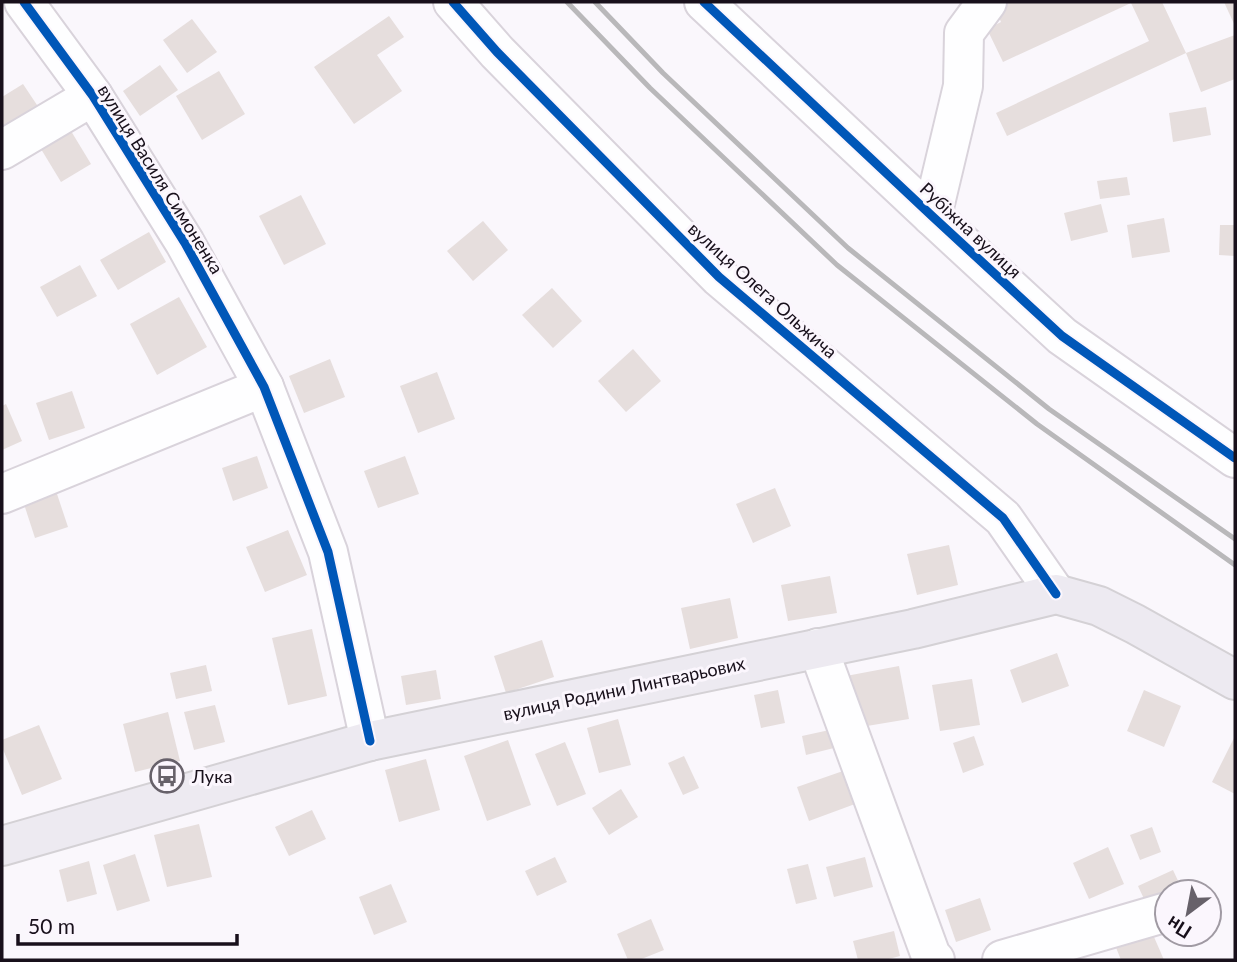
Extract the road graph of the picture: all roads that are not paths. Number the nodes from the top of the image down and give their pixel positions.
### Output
1 (24, 2) edge
2 (453, 2) edge
3 (704, 2) edge
4 (987, 2) edge
5 (93, 96) junction
6 (2, 150) edge
7 (932, 216) junction
8 (264, 387) junction
9 (1235, 458) edge
10 (2, 494) edge
11 (1056, 594) junction
12 (818, 648) junction
13 (1235, 680) edge
14 (370, 741) junction
15 (2, 846) edge
16 (1153, 916) edge
17 (935, 960) edge
18 (1002, 960) edge

1 - 5 street, вулиця Василя Симоненка
2 - 11 street, вулиця Олега Ольжича
3 - 7 street, Рубіжна вулиця
4 - 7 street
5 - 6 street
5 - 8 street, вулиця Василя Симоненка
7 - 9 street, Рубіжна вулиця
8 - 10 street
8 - 14 street, вулиця Василя Симоненка
11 - 12 main road, вулиця Родини Линтварьових
11 - 13 main road, вулиця Родини Линтварьових
12 - 14 main road, вулиця Родини Линтварьових
12 - 17 street
14 - 15 main road, вулиця Родини Линтварьових
16 - 18 street

